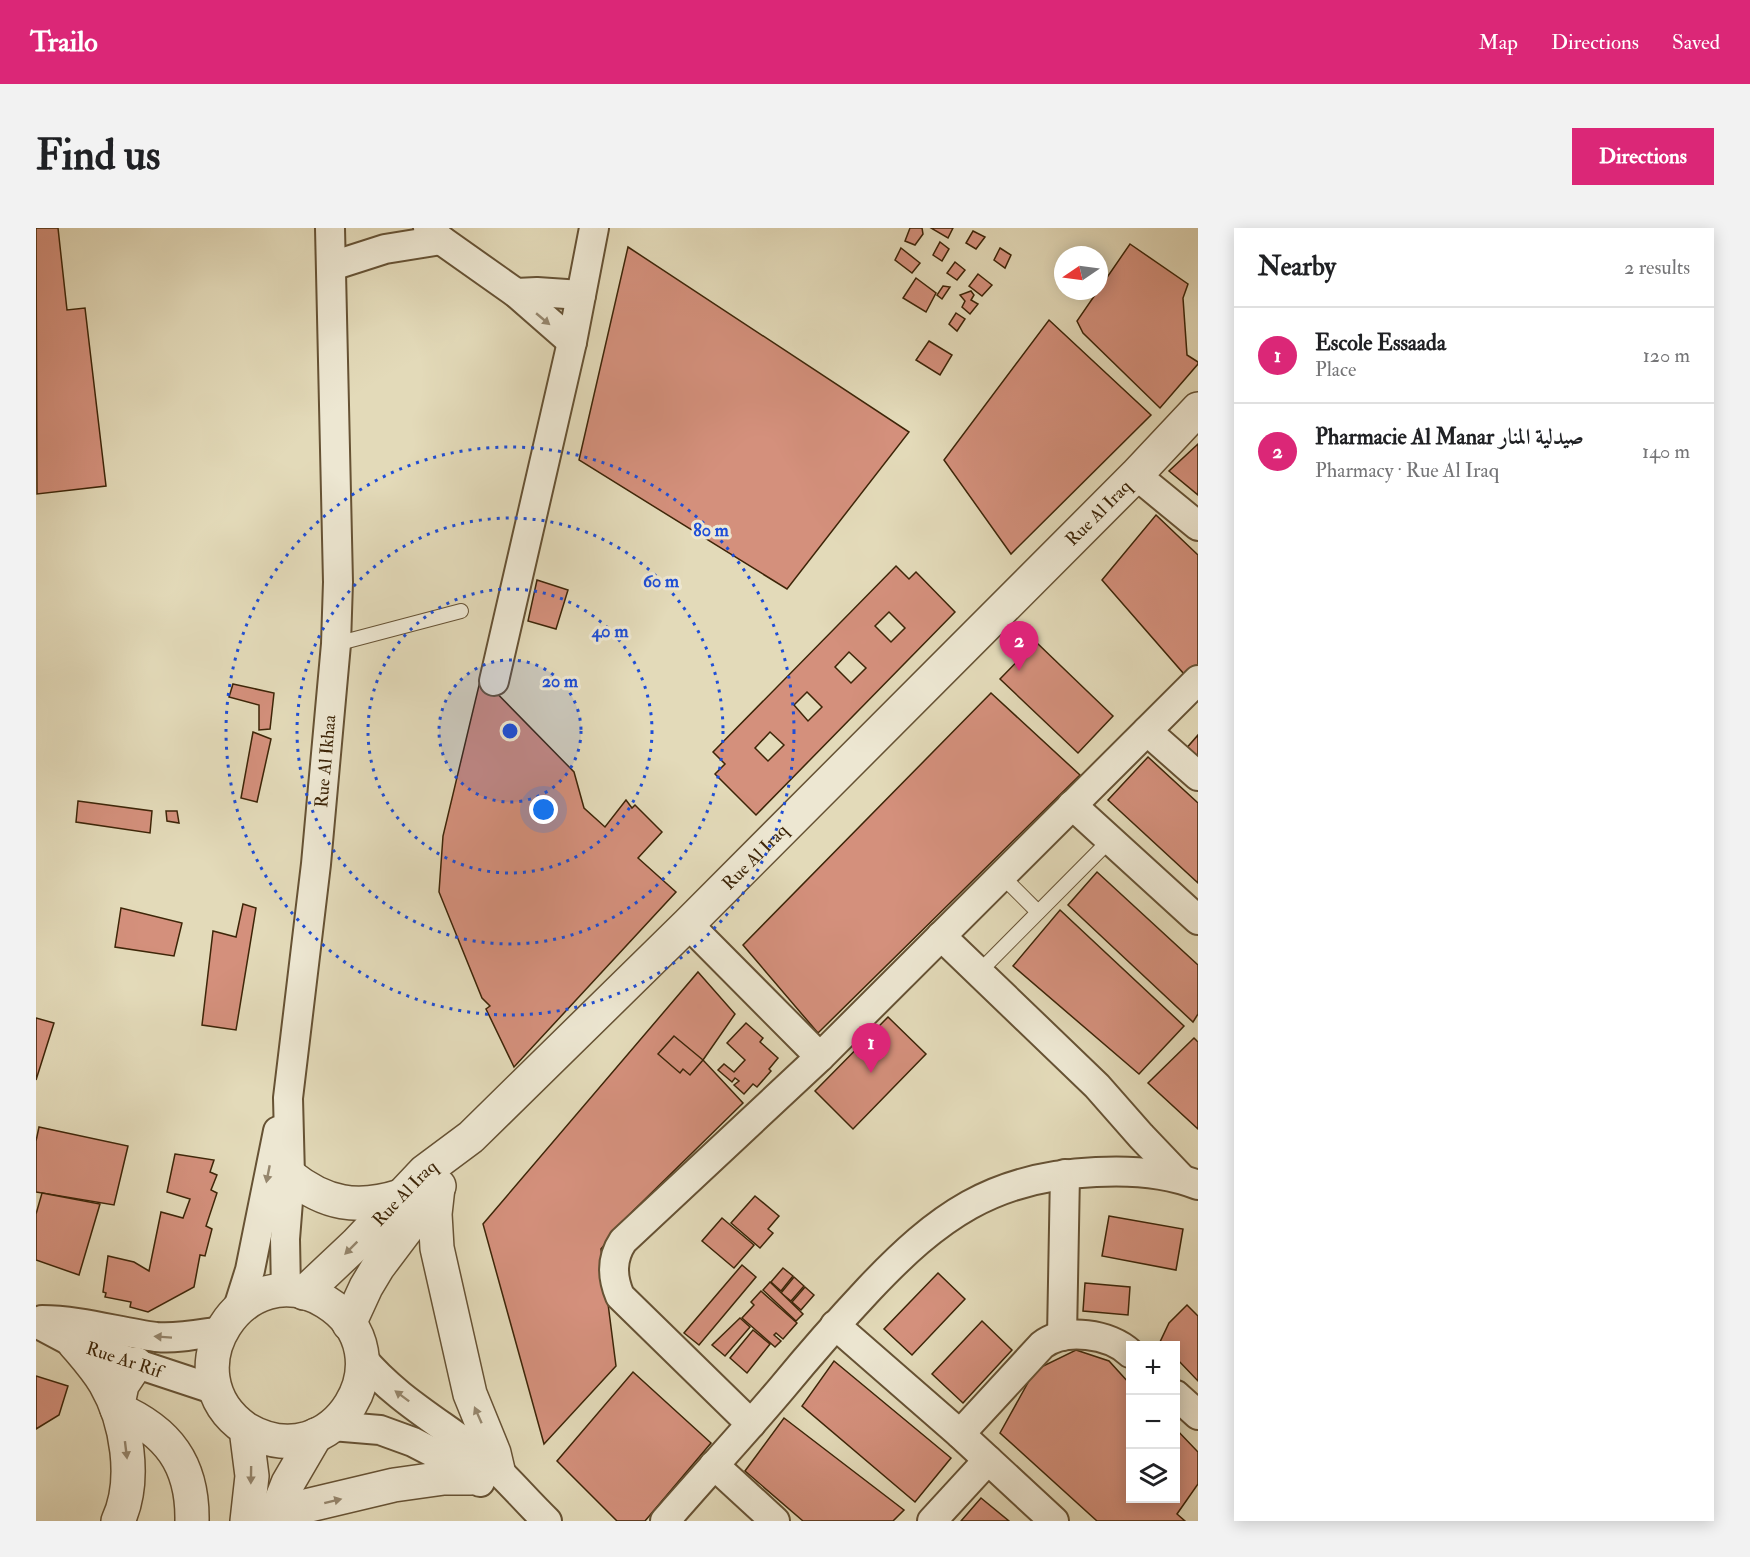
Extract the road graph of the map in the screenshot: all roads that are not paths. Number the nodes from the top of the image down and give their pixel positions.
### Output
1 (330, 228) edge
2 (594, 228) edge
3 (434, 234) edge
4 (332, 266) junction
5 (516, 293) junction
6 (581, 295) junction
7 (572, 342) junction
8 (1198, 409) edge
9 (1136, 475) junction
10 (1198, 526) edge
11 (461, 611) dead end
12 (336, 644) junction
13 (1198, 680) edge
14 (494, 681) dead end
15 (1147, 731) junction
16 (1198, 776) edge
17 (1072, 806) junction
18 (1110, 840) junction
19 (1002, 876) junction
20 (1038, 912) junction
21 (1198, 920) edge
22 (688, 924) junction
23 (941, 936) junction
24 (979, 972) junction
25 (820, 1057) junction
26 (288, 1098) junction
27 (471, 1137) junction
28 (1065, 1174) junction
29 (290, 1176) junction
30 (1190, 1182) edge
31 (438, 1187) junction
32 (400, 1196) junction
33 (295, 1292) junction
34 (230, 1320) junction
35 (36, 1321) edge
36 (350, 1324) junction
37 (835, 1325) junction
38 (1062, 1336) junction
39 (74, 1343) junction
40 (1126, 1349) edge
41 (362, 1358) junction
42 (136, 1364) junction
43 (216, 1390) junction
44 (1180, 1399) edge
45 (117, 1409) junction
46 (1198, 1416) edge
47 (752, 1424) junction
48 (246, 1429) junction
49 (324, 1431) junction
50 (960, 1434) junction
51 (988, 1460) junction
52 (714, 1465) junction
53 (484, 1474) junction
54 (127, 1518) edge
55 (265, 1518) edge
56 (192, 1521) edge
57 (547, 1521) edge
58 (665, 1521) edge
59 (775, 1521) edge
60 (932, 1521) edge
61 (1054, 1521) edge

1 - 4 street, Rue Al Ikhaa
2 - 6 street
3 - 4 street
3 - 5 street
4 - 12 street, Rue Al Ikhaa
5 - 6 street
5 -> 7 street
6 - 7 street
7 - 14 street
8 - 9 street, Rue Al Iraq
9 - 10 street
9 - 22 street, Rue Al Iraq
11 - 12 lane
12 - 26 street, Rue Al Ikhaa
13 - 15 street
15 - 16 street
15 - 17 street
17 - 18 street
17 - 19 street
18 - 20 lane
18 - 21 street
19 - 20 lane
19 - 23 street
20 - 24 lane
22 - 25 street
22 - 27 street, Rue Al Iraq
23 - 24 street
23 - 25 street
24 - 30 street
25 - 47 street
26 - 29 street, Rue Al Ikhaa
26 -> 34 street
27 - 31 street
27 - 32 street, Rue Al Iraq
28 - 30 street
28 - 37 street
28 - 38 street
29 - 32 street
29 - 33 street, Rue Al Ikhaa
31 - 36 street
53 -> 31 street
32 -> 33 street, Rue Al Iraq
33 - 34 street
33 - 36 street
34 -> 35 street
34 - 43 street
35 - 39 street, Rue Ar Rif
36 - 41 street
37 - 47 street
37 - 50 street
38 - 40 street
38 - 50 street
39 - 42 street, Rue Ar Rif
39 - 45 street
41 - 49 street
53 -> 41 street
42 - 43 street, Rue Ar Rif
42 - 45 street
43 - 48 street
44 - 46 street
45 -> 54 street
45 - 56 street
47 - 52 street
48 - 49 street
48 -> 55 street
49 - 53 street
49 - 55 street
50 - 51 street
51 - 60 street
51 - 61 street
52 - 58 street
52 - 59 street
55 -> 53 street
53 - 57 street

